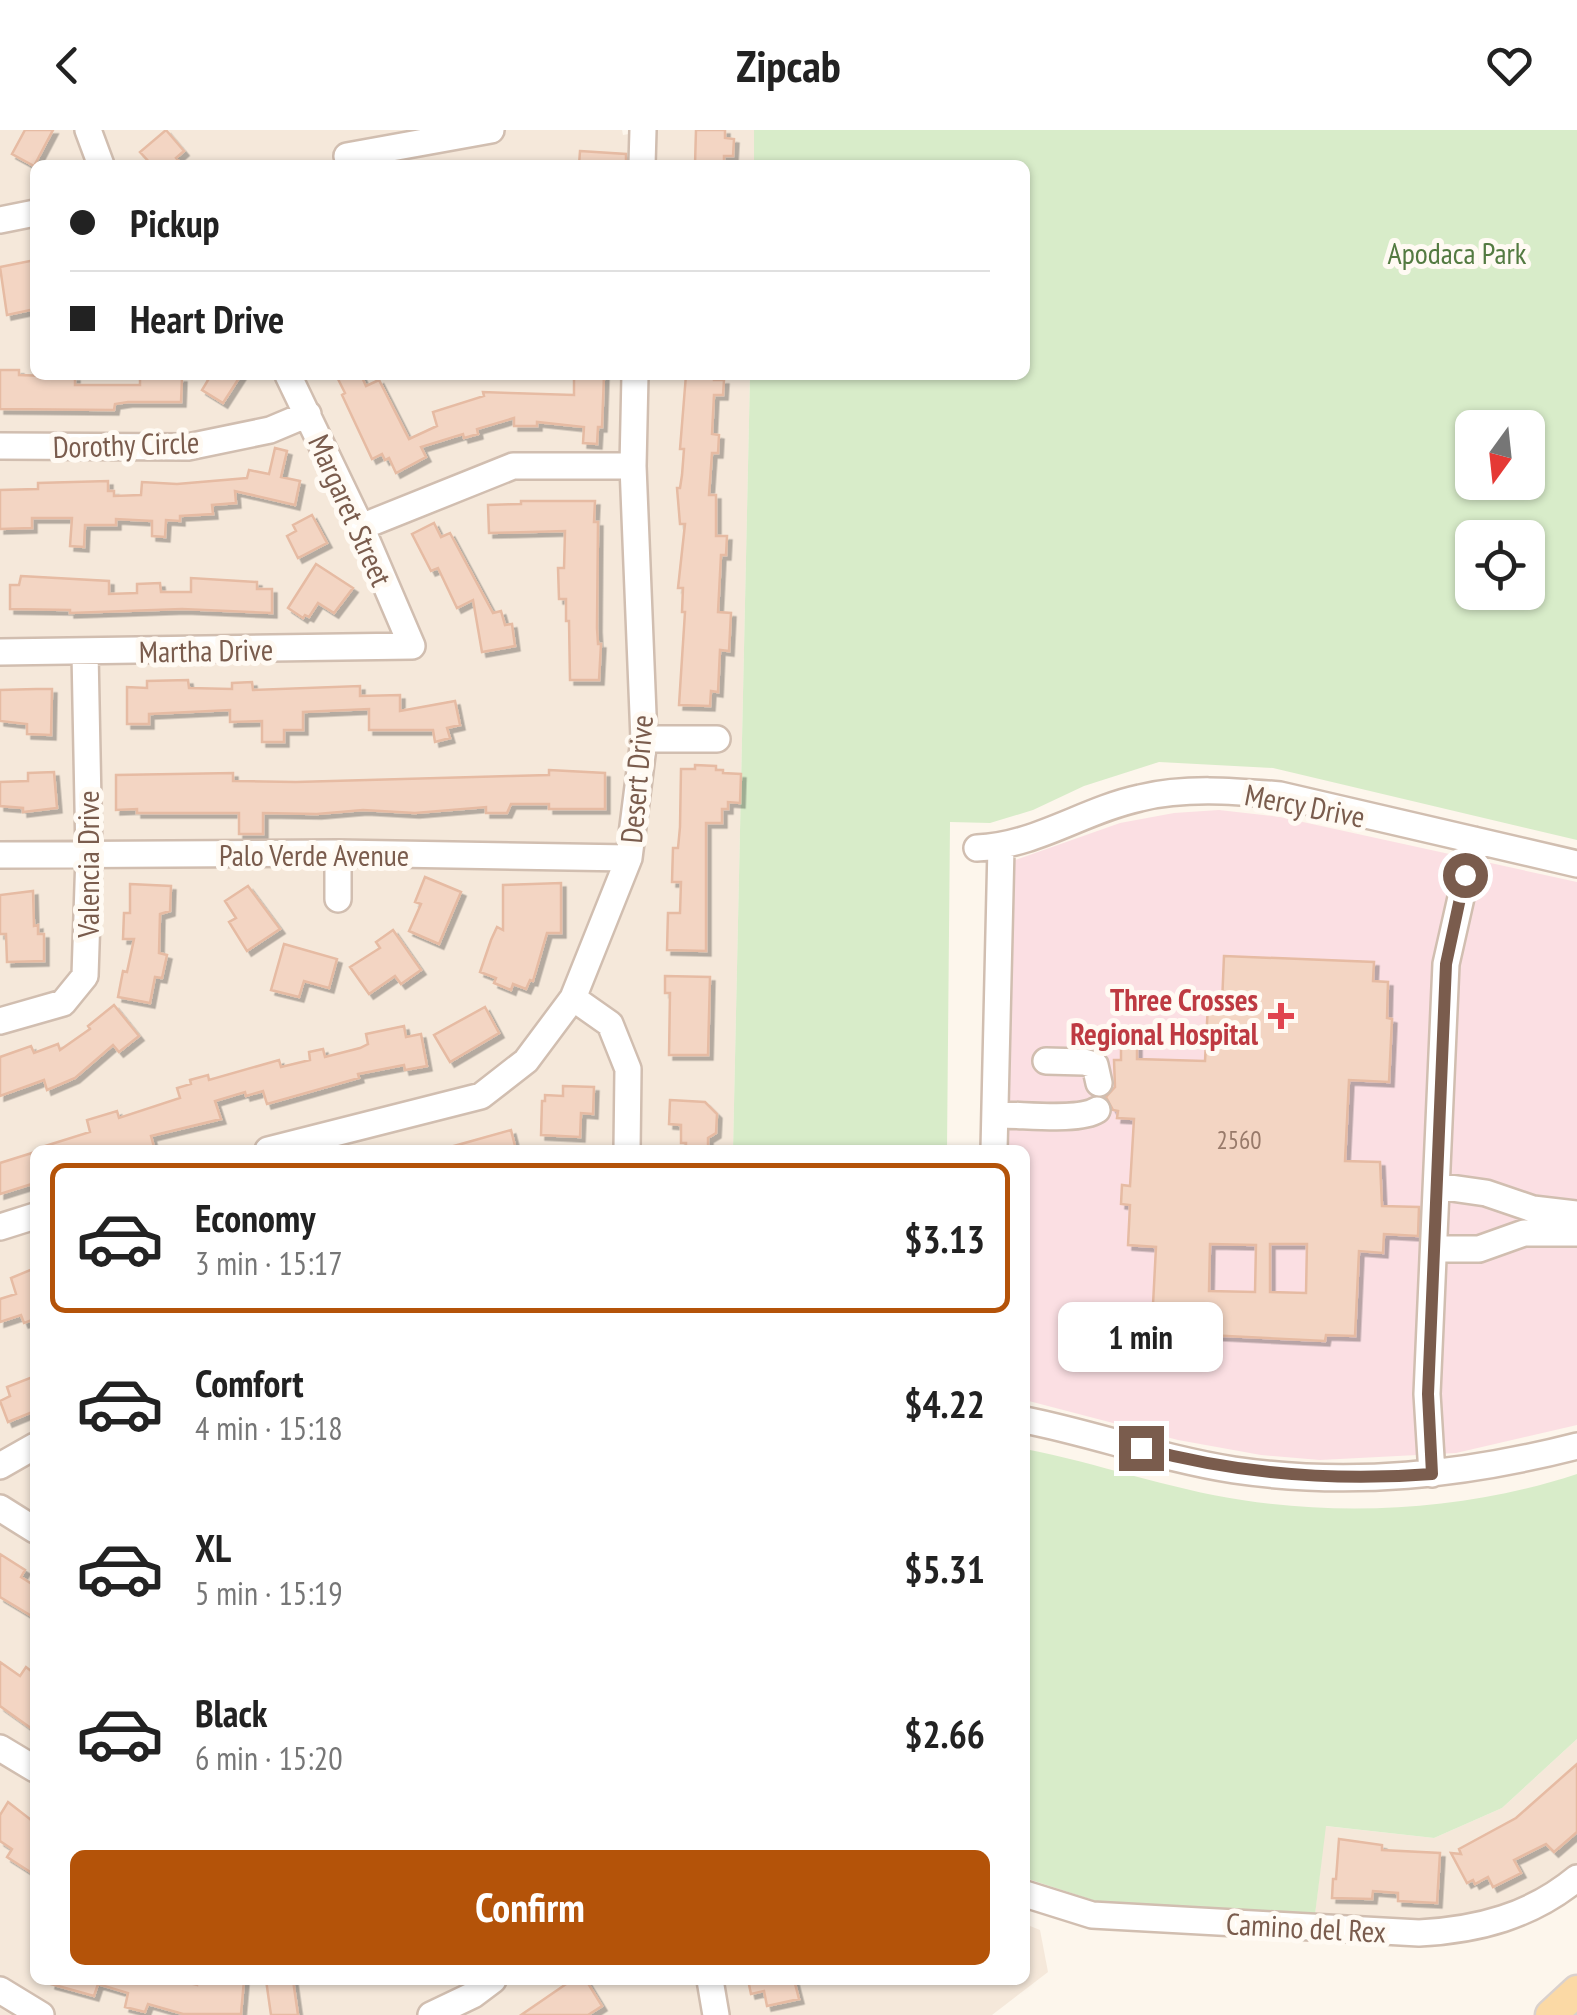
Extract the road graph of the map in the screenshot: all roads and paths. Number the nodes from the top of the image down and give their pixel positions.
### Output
1 (88, 130) edge
2 (491, 130) edge
3 (643, 130) edge
4 (346, 156) dead end
5 (99, 160) edge
6 (642, 160) edge
7 (30, 214) edge
8 (0, 220) edge
9 (291, 380) edge
10 (635, 380) edge
11 (308, 414) junction
12 (0, 446) edge
13 (633, 466) junction
14 (361, 527) junction
15 (412, 646) joint
16 (0, 652) edge
17 (85, 652) junction
18 (644, 739) junction
19 (717, 739) dead end
20 (1474, 840) junction
21 (338, 853) junction
22 (0, 855) edge
23 (89, 855) junction
24 (628, 858) junction
25 (1577, 864) edge
26 (338, 899) dead end
27 (573, 998) junction
28 (0, 1021) edge
29 (1046, 1061) dead end
30 (995, 1115) junction
31 (288, 1145) edge
32 (626, 1145) edge
33 (994, 1145) edge
34 (1437, 1186) junction
35 (1524, 1206) junction
36 (1577, 1214) edge
37 (30, 1218) edge
38 (0, 1227) edge
39 (1524, 1233) junction
40 (1577, 1233) edge
41 (1434, 1248) junction
42 (1030, 1421) edge
43 (1577, 1446) edge
44 (30, 1449) edge
45 (0, 1466) edge
46 (1432, 1474) junction
47 (0, 1508) edge
48 (30, 1527) edge
49 (0, 1748) edge
50 (30, 1766) edge
51 (1577, 1878) edge
52 (1030, 1896) edge
53 (486, 1985) edge
54 (711, 1985) edge
55 (0, 1990) edge
56 (1577, 1990) edge
57 (1552, 2014) edge
58 (41, 2015) edge
59 (431, 2015) edge
60 (716, 2015) edge

1 - 5 street
2 - 4 street
3 - 6 street
7 - 8 street
9 - 11 street, Margaret Street
10 - 13 street, Desert Drive
11 - 12 street, Dorothy Circle
11 - 14 street, Margaret Street
13 - 14 street
13 - 18 street, Desert Drive
14 - 15 street, Margaret Street
15 - 17 street, Martha Drive
16 - 17 street, Martha Drive
17 - 23 street, Valencia Drive
18 - 19 street
18 - 24 street, Desert Drive
20 - 25 street, Mercy Drive
20 - 30 street, Mercy Drive
20 - 34 street
21 - 23 street, Palo Verde Avenue
21 - 24 street, Palo Verde Avenue
21 - 26 street
22 - 23 street, Palo Verde Avenue
23 - 28 street, Valencia Drive
24 - 27 street, Desert Drive
27 - 31 street, Desert Drive
27 - 32 street
29 - 30 street
30 - 33 street
34 - 35 street
34 - 41 street
35 - 36 street
35 - 39 street
37 - 38 street
39 - 40 street
39 - 41 street
41 - 46 street
42 - 46 street
43 - 46 street
44 - 45 street
47 - 48 street
49 - 50 street
51 - 52 street, Camino del Rex
53 - 59 street
54 - 60 street
55 - 58 street
56 - 57 main road

